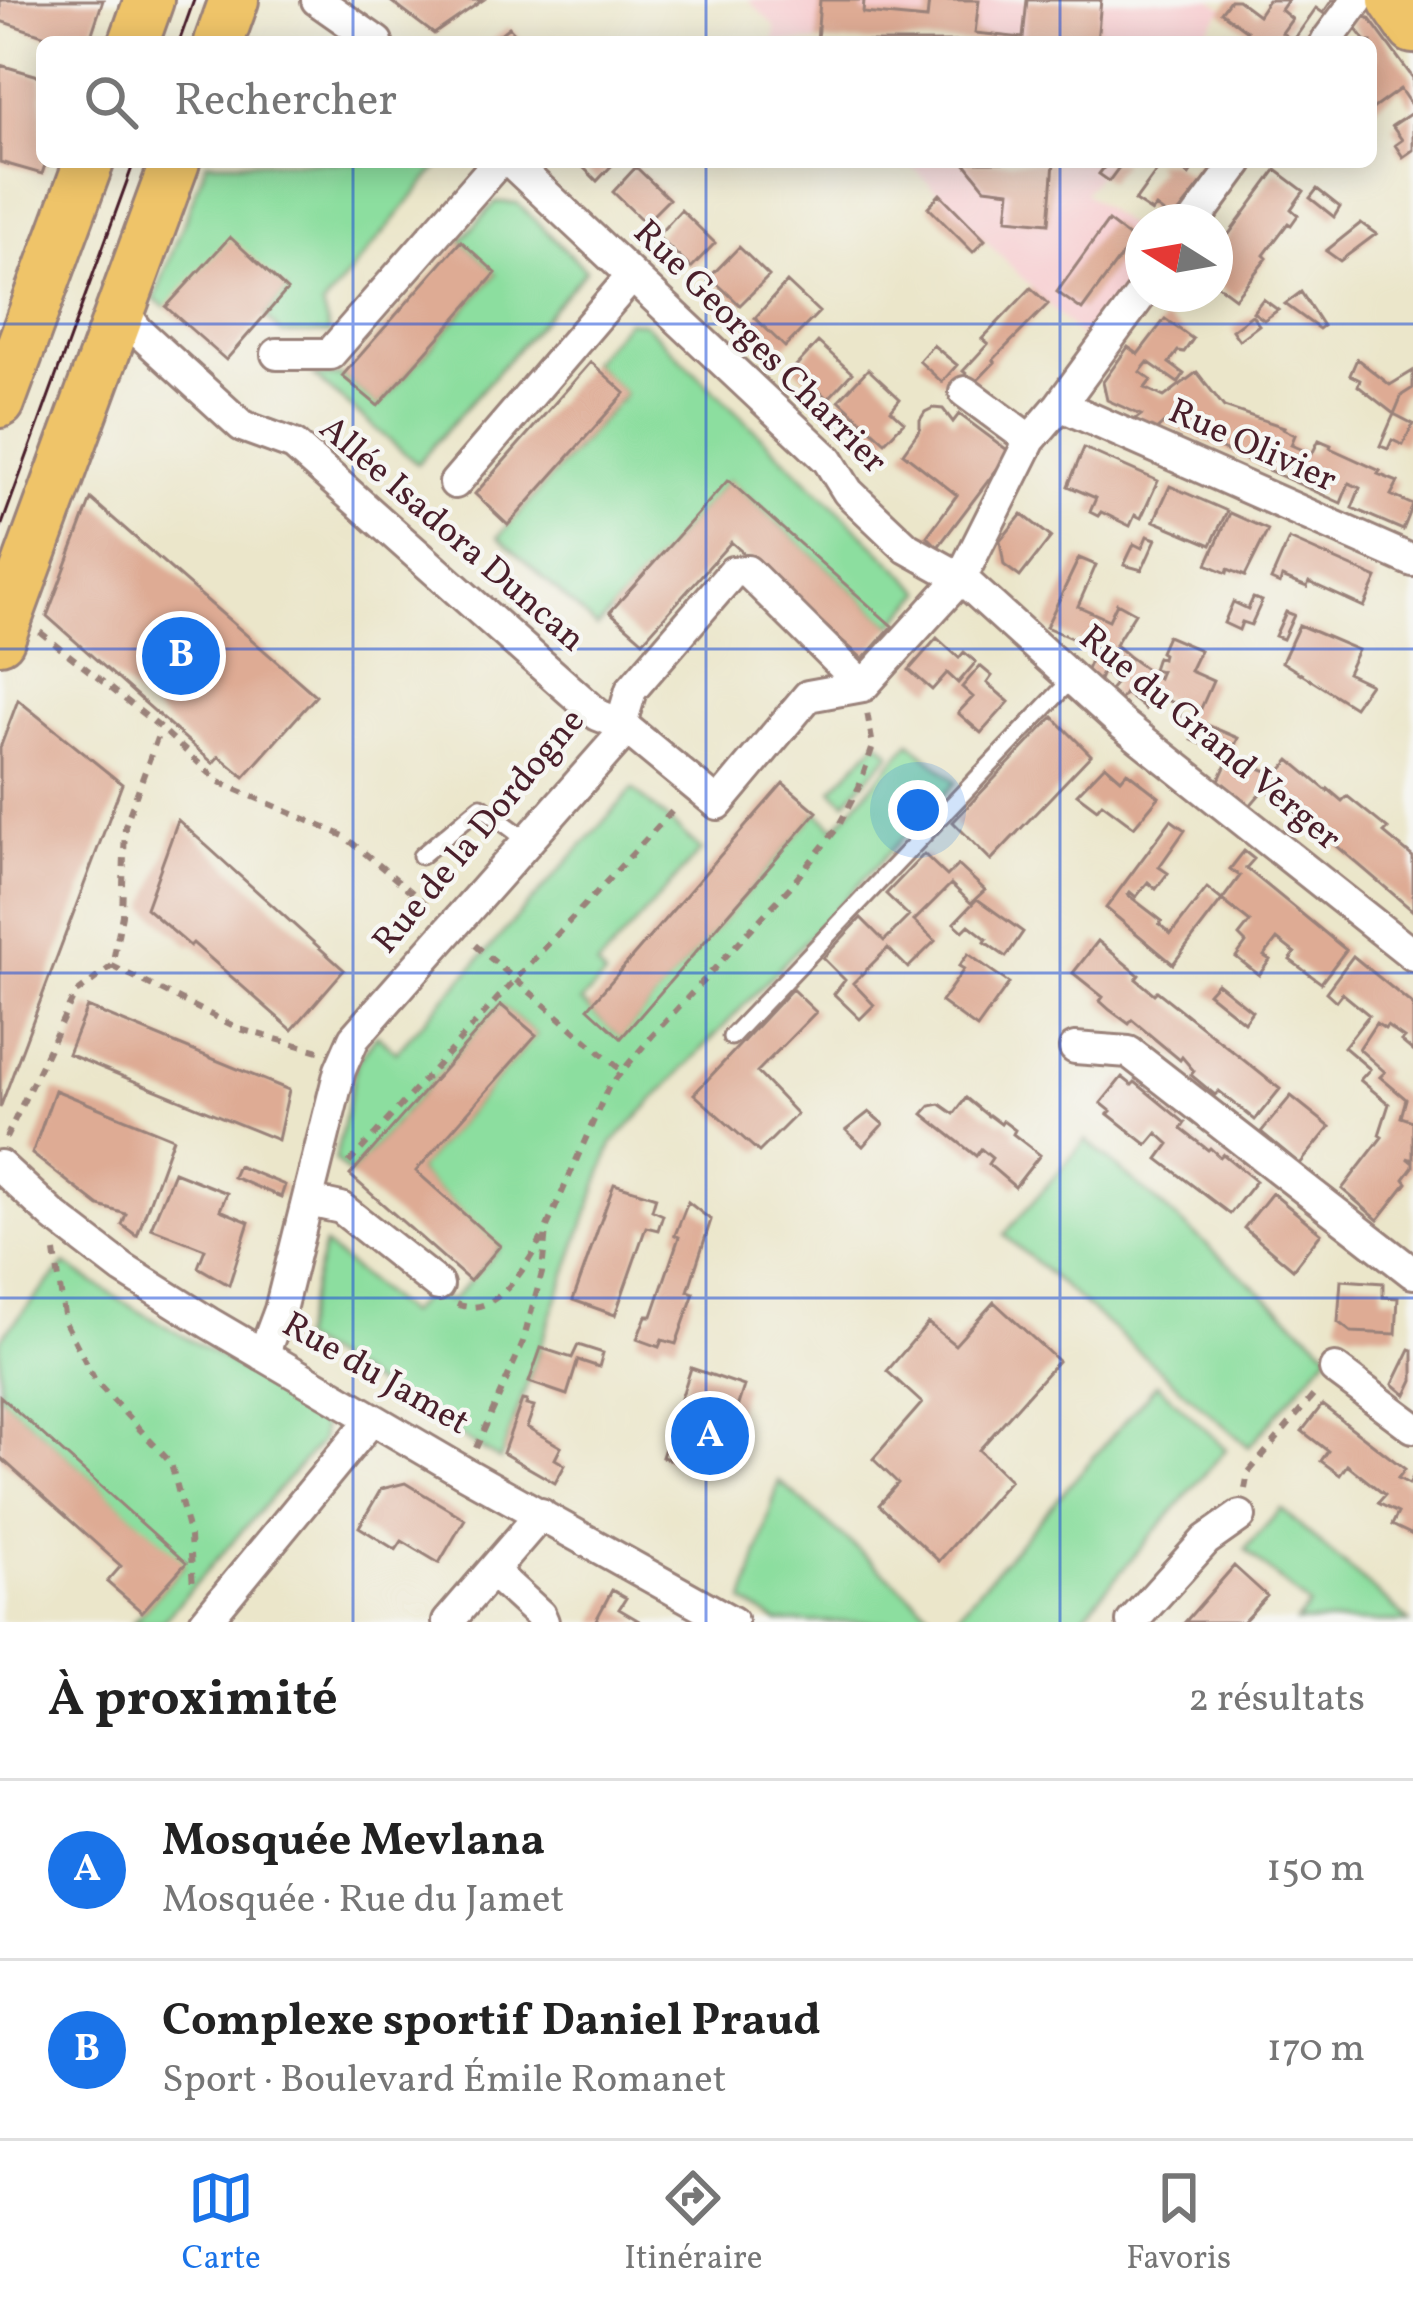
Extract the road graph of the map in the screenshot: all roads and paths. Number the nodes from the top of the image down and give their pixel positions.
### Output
1 (149, 0) edge
2 (234, 0) edge
3 (317, 0) edge
4 (1357, 0) edge
5 (1393, 0) edge
6 (1413, 29) edge
7 (136, 36) edge
8 (221, 36) edge
9 (368, 36) edge
10 (1330, 36) edge
11 (87, 168) edge
12 (174, 168) edge
13 (493, 168) edge
14 (517, 168) edge
15 (1234, 168) edge
16 (1207, 204) edge
17 (632, 276) junction
18 (122, 310) junction
19 (1128, 312) edge
20 (277, 354) dead end
21 (965, 392) dead end
22 (0, 403) edge
23 (1060, 405) junction
24 (1030, 440) junction
25 (454, 483) dead end
26 (1413, 561) edge
27 (961, 578) junction
28 (6, 624) edge
29 (1072, 679) junction
30 (863, 686) junction
31 (621, 724) junction
32 (161, 728) junction
33 (696, 786) junction
34 (528, 841) junction
35 (422, 856) dead end
36 (453, 926) junction
37 (1413, 955) edge
38 (112, 966) junction
39 (515, 979) junction
40 (731, 1037) dead end
41 (1075, 1048) dead end
42 (346, 1057) junction
43 (622, 1071) junction
44 (0, 1152) edge
45 (0, 1166) edge
46 (309, 1201) junction
47 (546, 1228) junction
48 (44, 1241) dead end
49 (1413, 1273) edge
50 (438, 1286) joint
51 (263, 1355) junction
52 (1335, 1369) joint
53 (373, 1419) junction
54 (1413, 1427) edge
55 (465, 1473) junction
56 (541, 1514) junction
57 (1240, 1516) joint
58 (492, 1571) junction
59 (199, 1611) edge
60 (448, 1622) edge
61 (543, 1622) edge
62 (732, 1622) edge
63 (1132, 1622) edge

1 - 7 main road
2 - 8 main road
3 - 9 street
4 - 10 street
5 - 6 main road
11 - 22 main road
12 - 18 main road
13 - 20 street
14 - 17 street, Rue Georges Charrier
15 - 16 street
17 - 25 street
17 - 27 street, Rue Georges Charrier
18 - 28 main road
18 - 31 street, Allée Isadora Duncan
19 - 23 street
21 - 24 street
23 - 24 street
23 - 26 street, Rue Olivier
24 - 27 street
27 - 29 street, Rue du Grand Verger
27 - 30 street
28 - 32 path
29 - 37 street, Rue du Grand Verger
29 - 40 lane
30 - 31 street
30 - 33 street
30 - 43 path
31 - 33 street, Rue de la Dordogne
31 - 34 street, Rue de la Dordogne
32 - 36 path
32 - 38 path
33 - 39 path
34 - 35 lane
34 - 36 street, Rue de la Dordogne
36 - 39 path
36 - 42 street, Rue de la Dordogne
38 - 42 path
38 - 44 path
39 - 43 path
39 - 46 path
41 - 49 street
42 - 46 street, Rue de la Dordogne
43 - 47 path
45 - 51 street, Rue du Jamet
46 - 50 street
46 - 51 street, Rue de la Dordogne
47 - 50 path
47 - 55 path
48 - 59 path
51 - 53 street, Rue du Jamet
52 - 54 street
52 - 57 path
53 - 55 street, Rue du Jamet
53 - 59 street
55 - 56 street, Rue du Jamet
56 - 58 street
56 - 62 street, Rue du Jamet
57 - 63 street
58 - 60 street
58 - 61 street

